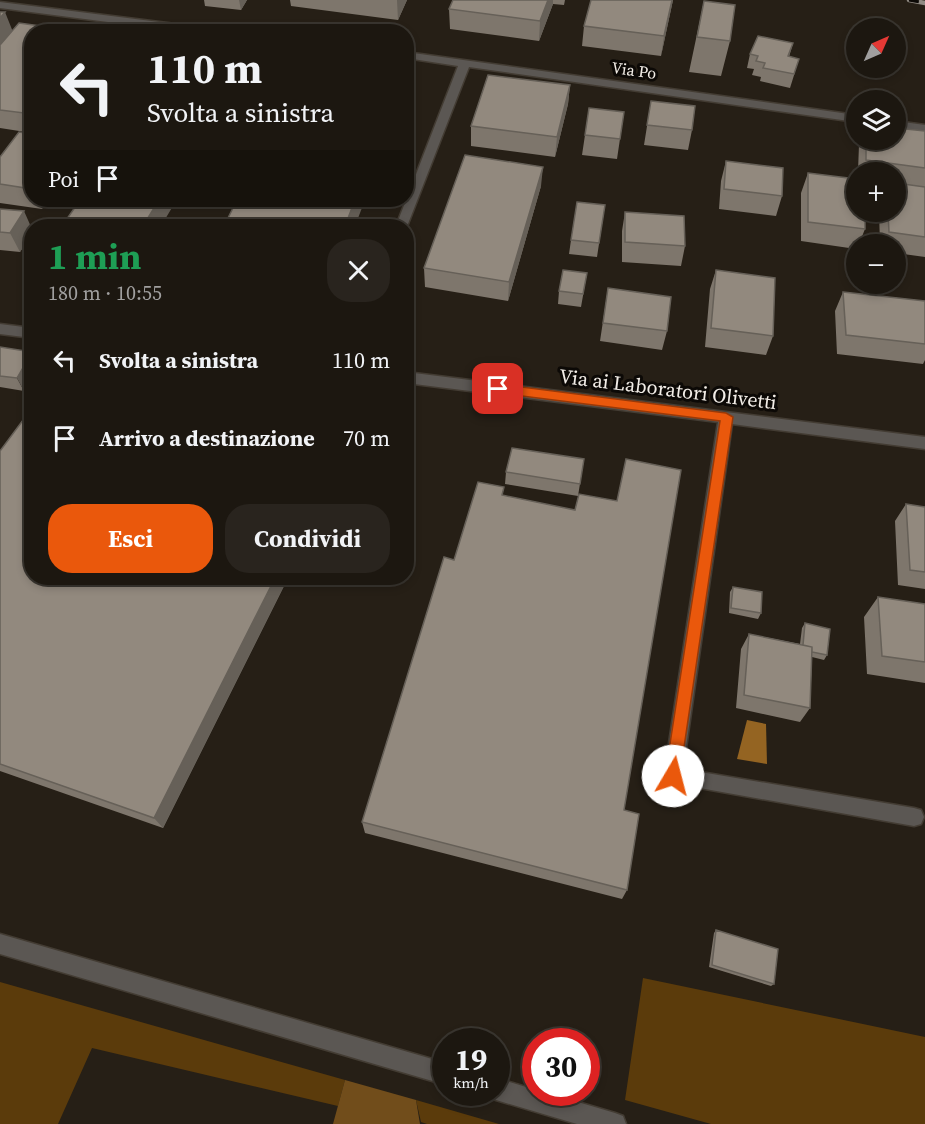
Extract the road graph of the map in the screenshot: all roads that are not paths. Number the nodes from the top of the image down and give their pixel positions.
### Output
1 (0, 5) edge
2 (151, 24) edge
3 (414, 57) edge
4 (465, 63) junction
5 (846, 118) edge
6 (906, 126) edge
7 (925, 129) edge
8 (414, 195) edge
9 (0, 329) edge
10 (24, 332) edge
11 (414, 378) edge
12 (726, 417) junction
13 (925, 443) edge
14 (914, 818) dead end
15 (0, 944) edge
16 (432, 1070) edge
17 (510, 1093) edge
18 (615, 1124) edge

1 - 2 street
3 - 4 street, Via Po
4 - 5 street, Via Po
4 - 8 street
6 - 7 street
9 - 10 street
11 - 12 street, Via ai Laboratori Olivetti
12 - 13 street, Via ai Laboratori Olivetti
12 - 14 street
15 - 16 street
17 - 18 street

